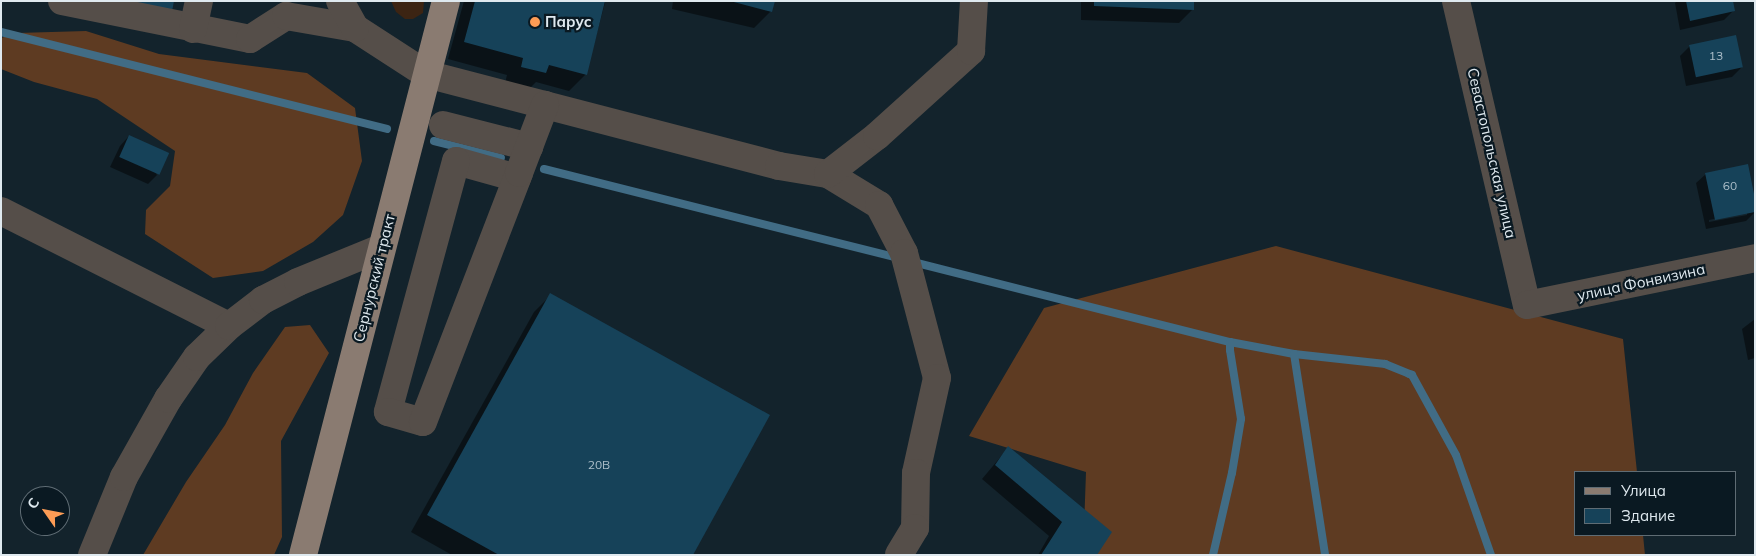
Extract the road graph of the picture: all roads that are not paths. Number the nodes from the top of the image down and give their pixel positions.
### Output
1 (199, 1) edge
2 (340, 1) edge
3 (446, 1) edge
4 (974, 1) edge
5 (1456, 1) edge
6 (74, 2) edge
7 (355, 28) junction
8 (193, 29) junction
9 (426, 74) junction
10 (545, 105) junction
11 (443, 125) dead end
12 (529, 147) junction
13 (828, 174) junction
14 (516, 178) junction
15 (1, 211) edge
16 (381, 248) junction
17 (1755, 258) edge
18 (1527, 305) joint
19 (229, 326) junction
20 (92, 555) edge
21 (302, 555) edge
22 (899, 555) edge

1 - 8 street
2 - 7 street
3 - 9 main road, Сернурский тракт
4 - 13 street
5 - 18 street, Севастопольская улица
6 - 8 street
7 - 8 street
7 - 9 street
9 - 10 street
9 - 16 main road, Сернурский тракт
10 - 12 street
10 - 13 street
11 - 12 street
12 - 14 street
13 - 22 street
14 - 14 street
15 - 19 street
16 - 19 street
16 - 21 main road, Сернурский тракт
17 - 18 street, улица Фонвизина
19 - 20 street

